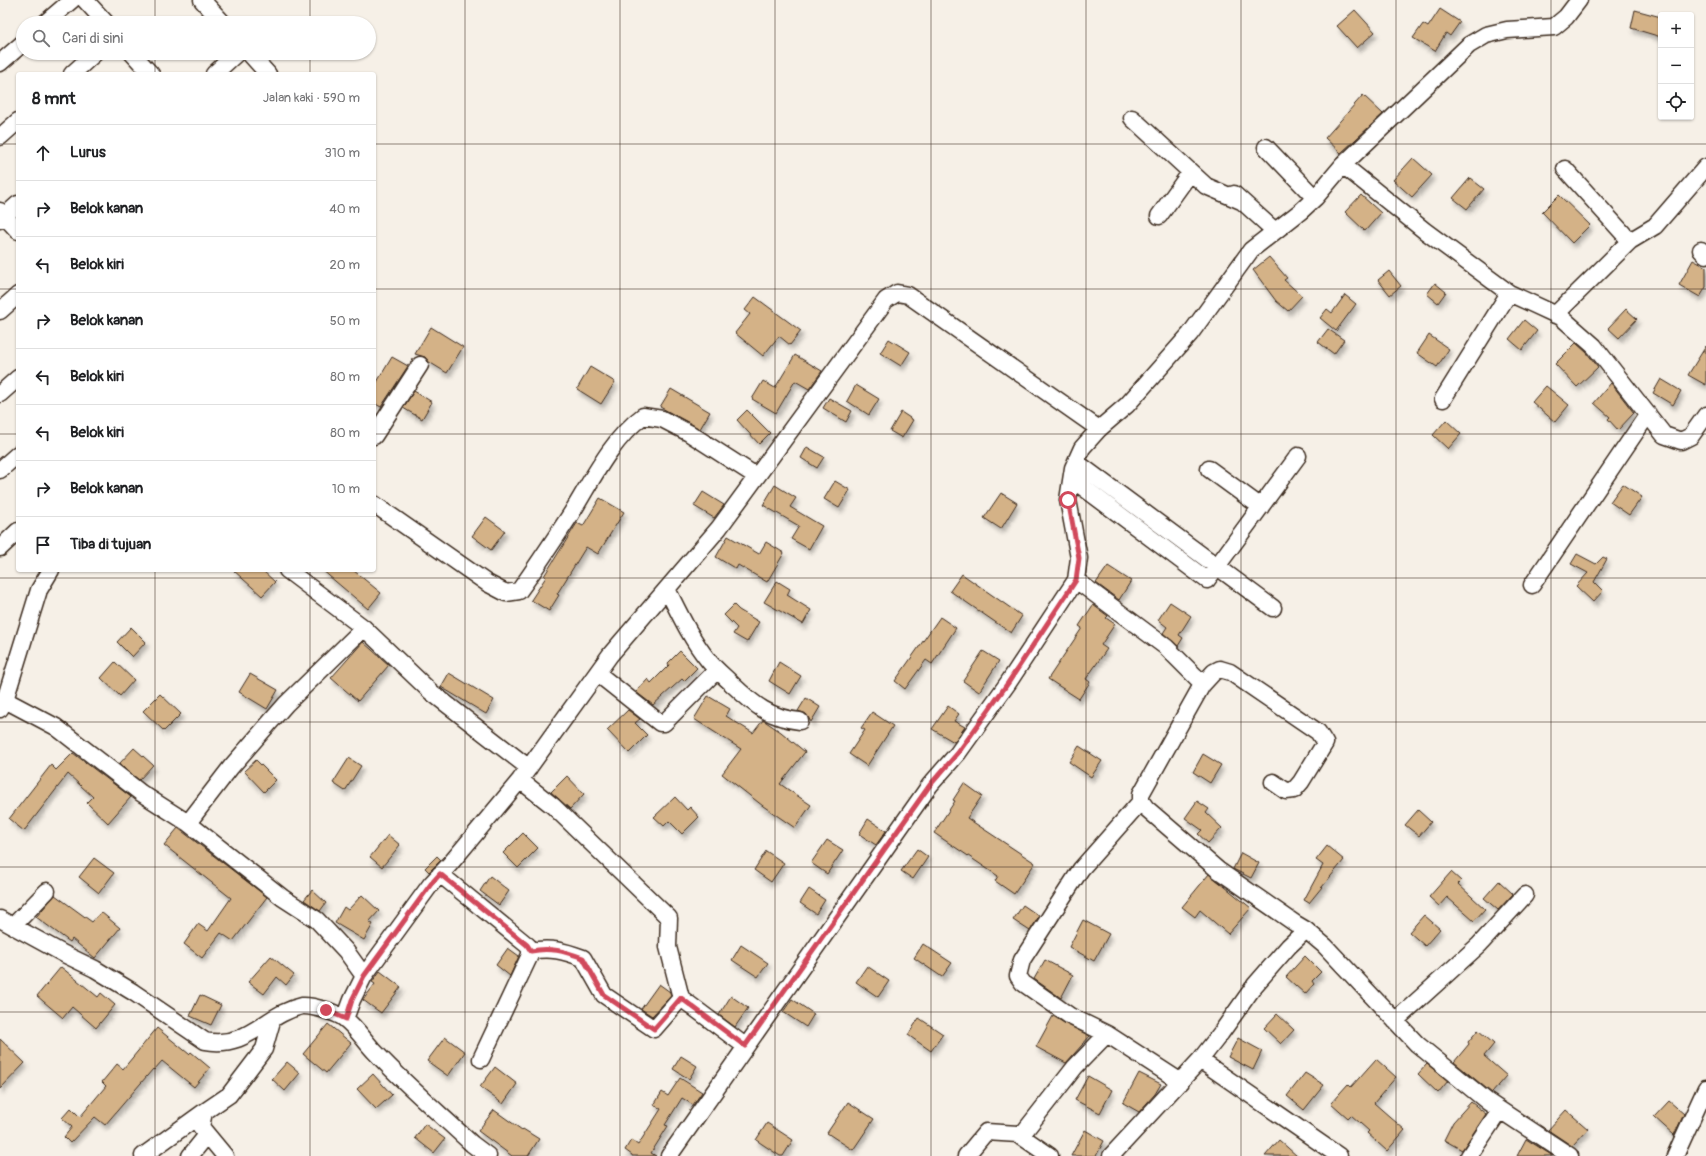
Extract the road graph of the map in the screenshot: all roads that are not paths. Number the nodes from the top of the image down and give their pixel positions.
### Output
1 (72, 0) edge
2 (86, 0) edge
3 (202, 0) edge
4 (1579, 0) edge
5 (54, 16) edge
6 (100, 16) edge
7 (216, 16) edge
8 (16, 49) edge
9 (87, 60) edge
10 (138, 60) edge
11 (229, 60) edge
12 (255, 60) edge
13 (0, 63) edge
14 (74, 72) edge
15 (149, 72) edge
16 (216, 72) edge
17 (266, 72) edge
18 (1132, 118) dead end
19 (16, 123) edge
20 (0, 137) edge
21 (1266, 148) dead end
22 (1343, 165) junction
23 (1706, 167) edge
24 (1565, 169) dead end
25 (1190, 173) junction
26 (1228, 189) dead end
27 (1315, 198) junction
28 (1242, 201) junction
29 (16, 205) edge
30 (1, 216) edge
31 (1159, 216) dead end
32 (16, 230) edge
33 (1276, 231) junction
34 (1630, 241) junction
35 (1509, 293) junction
36 (16, 297) edge
37 (0, 311) edge
38 (1555, 315) junction
39 (420, 365) dead end
40 (16, 380) edge
41 (0, 394) edge
42 (1443, 399) dead end
43 (1648, 414) junction
44 (1706, 415) edge
45 (1099, 429) junction
46 (376, 433) edge
47 (16, 456) edge
48 (1298, 456) dead end
49 (1076, 462) junction
50 (1209, 469) dead end
51 (0, 470) edge
52 (756, 476) junction
53 (1072, 479) junction
54 (376, 505) edge
55 (1261, 507) junction
56 (16, 534) edge
57 (0, 548) edge
58 (1217, 566) junction
59 (50, 572) edge
60 (293, 572) edge
61 (306, 576) edge
62 (1076, 580) junction
63 (1532, 585) dead end
64 (667, 589) junction
65 (1273, 608) dead end
66 (364, 628) junction
67 (717, 670) junction
68 (597, 673) junction
69 (1202, 685) junction
70 (2, 705) edge
71 (800, 721) dead end
72 (524, 774) junction
73 (1273, 782) dead end
74 (1141, 801) junction
75 (188, 823) junction
76 (440, 874) junction
77 (47, 891) dead end
78 (1525, 895) dead end
79 (6, 922) edge
80 (1306, 930) junction
81 (531, 951) junction
82 (364, 976) junction
83 (681, 998) junction
84 (346, 1019) junction
85 (272, 1020) junction
86 (1395, 1021) junction
87 (1106, 1034) junction
88 (745, 1046) junction
89 (481, 1059) dead end
90 (1200, 1060) junction
91 (1181, 1082) junction
92 (1706, 1088) edge
93 (1500, 1110) junction
94 (204, 1112) junction
95 (207, 1134) junction
96 (1018, 1134) junction
97 (469, 1150) edge
98 (143, 1156) edge
99 (190, 1156) edge
100 (225, 1156) edge
101 (488, 1156) edge
102 (669, 1156) edge
103 (966, 1156) edge
104 (1050, 1156) edge
105 (1111, 1156) edge
106 (1339, 1156) edge
107 (1469, 1156) edge
108 (1570, 1156) edge
109 (1675, 1156) edge

1 - 5 street
2 - 6 street
3 - 7 street
4 - 22 street
8 - 13 street
9 - 14 street
10 - 15 street
11 - 16 street
12 - 17 street
18 - 25 street
19 - 20 street
21 - 27 street
22 - 27 street
22 - 35 street
23 - 34 street
24 - 34 street
25 - 28 street
25 - 31 street
26 - 28 street
27 - 33 street
28 - 33 street
29 - 30 street
30 - 32 street
33 - 45 street
34 - 38 street
35 - 38 street
35 - 42 street
36 - 37 street
38 - 43 street
39 - 46 street
40 - 41 street
43 - 44 street
43 - 63 street
45 - 49 street
45 - 52 street
47 - 51 street
48 - 55 street
49 - 53 street
49 - 58 street
50 - 55 street
52 - 54 street
52 - 64 street
53 - 58 street
53 - 62 street
55 - 58 street
56 - 57 street
58 - 65 street
59 - 70 street
60 - 61 street
61 - 66 street
62 - 69 street
62 - 88 street
64 - 67 street
64 - 68 street
66 - 72 street
66 - 75 street
67 - 68 street
67 - 71 street
68 - 72 street
69 - 73 street
69 - 74 street
70 - 75 street
72 - 76 street
72 - 83 street
74 - 80 street
74 - 87 street
75 - 82 street
76 - 81 street
76 - 82 street
77 - 79 street
78 - 86 street
79 - 85 street
80 - 86 street
80 - 90 street
81 - 83 street
81 - 89 street
82 - 84 street
83 - 88 street
84 - 85 street
84 - 97 street
85 - 94 street
86 - 93 street
87 - 91 street
87 - 96 street
88 - 102 street
90 - 91 street
90 - 106 street
91 - 105 street
92 - 109 street
93 - 107 street
93 - 108 street
94 - 95 street
94 - 98 street
95 - 99 street
95 - 100 street
96 - 103 street
96 - 104 street
97 - 101 street

